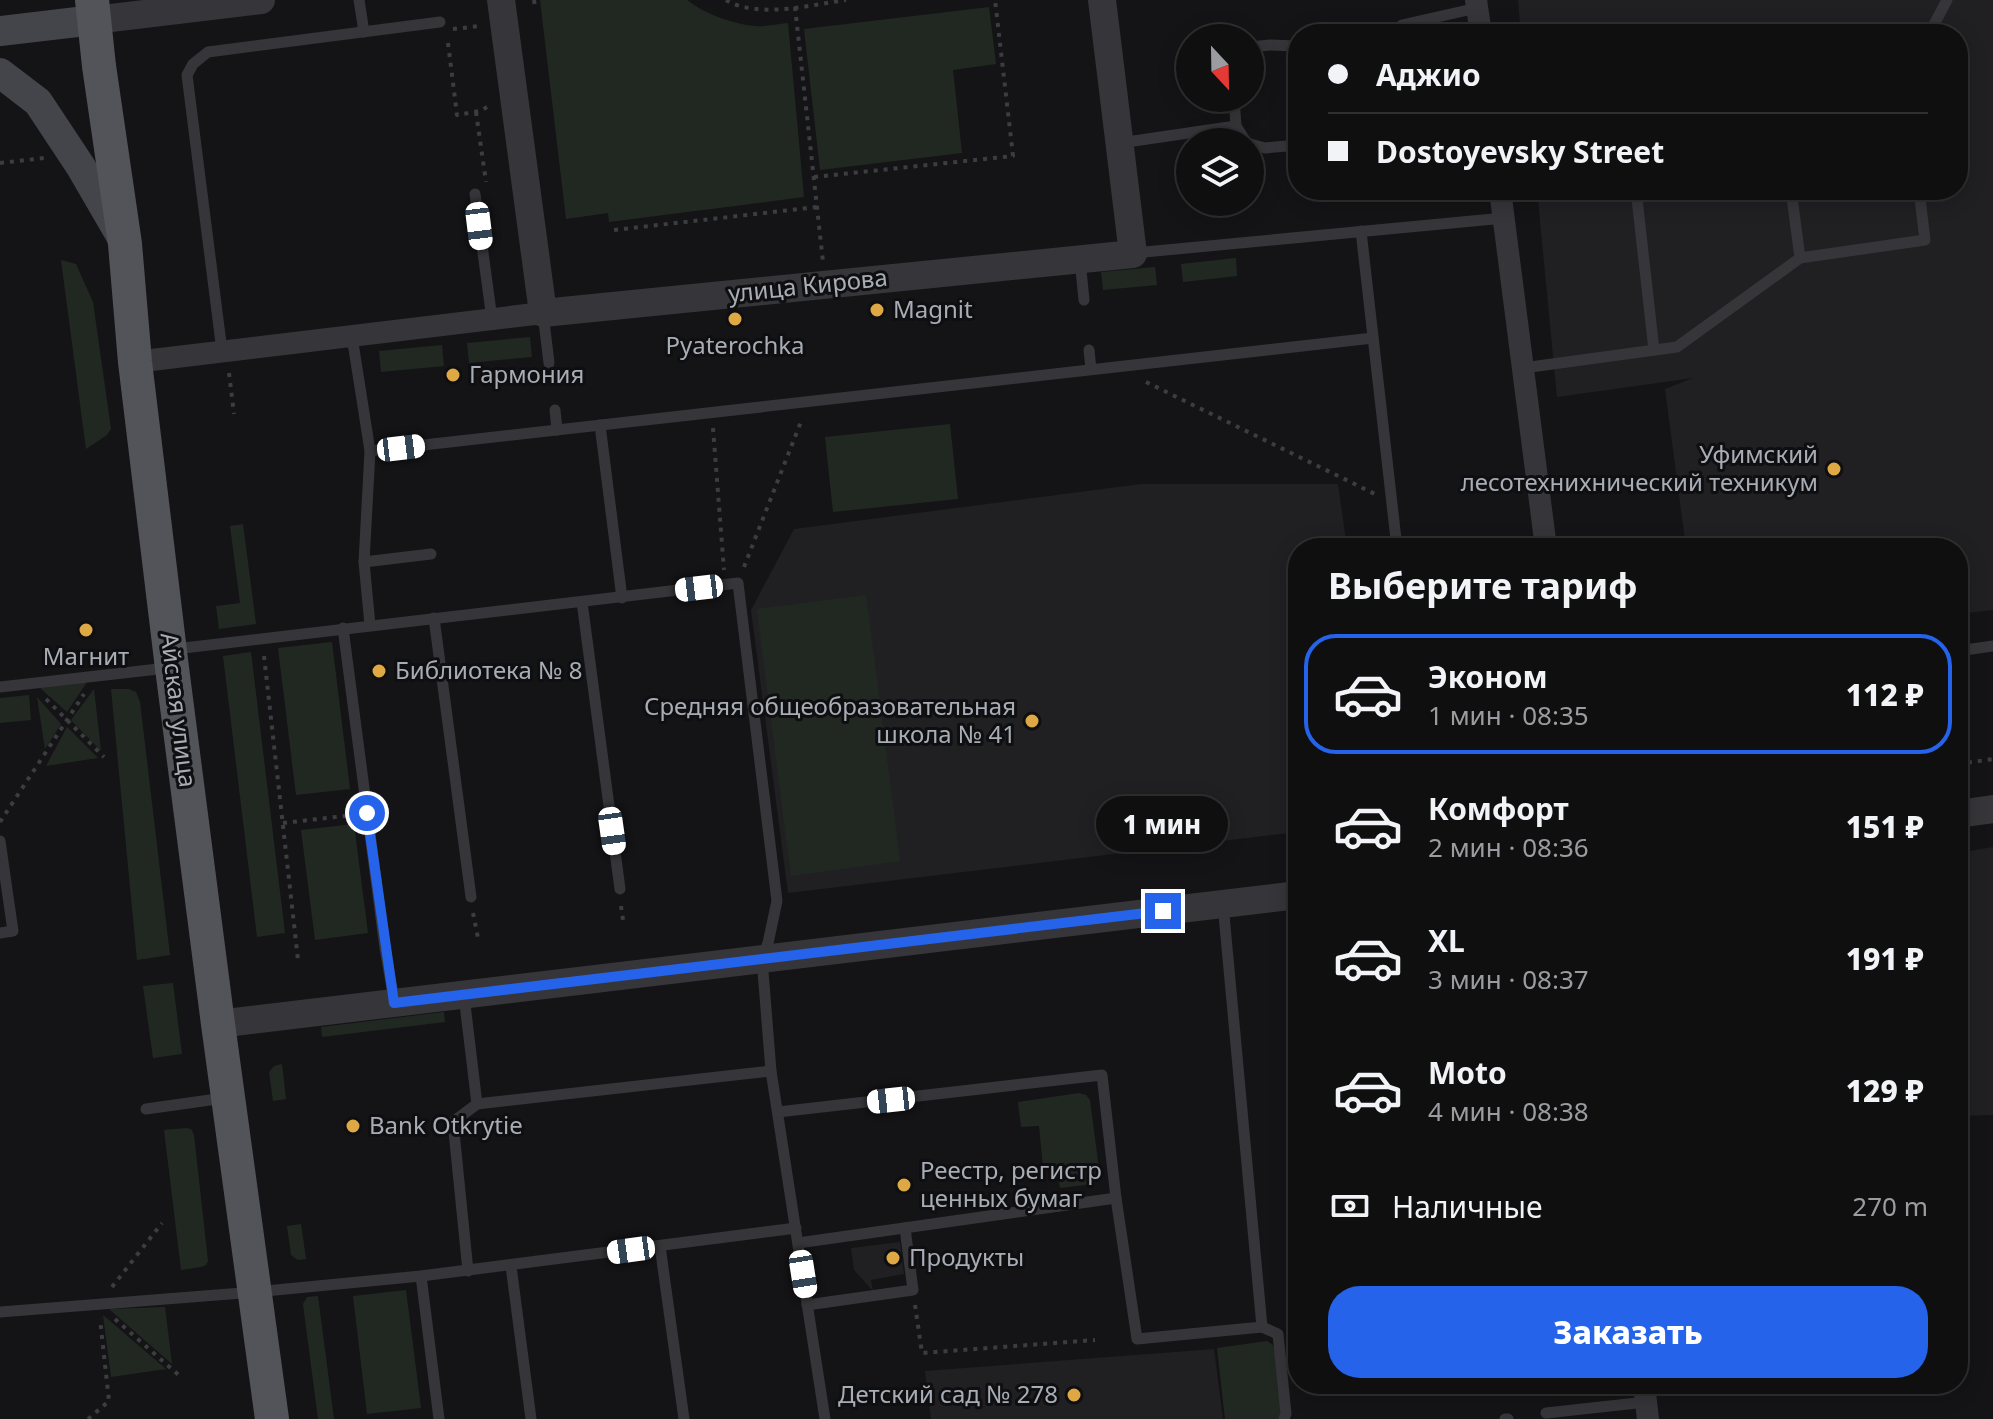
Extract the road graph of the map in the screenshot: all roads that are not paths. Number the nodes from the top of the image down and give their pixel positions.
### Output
1 (261, 0) edge
2 (359, 0) edge
3 (501, 0) edge
4 (1102, 0) edge
5 (1947, 0) edge
6 (1477, 4) edge
7 (93, 10) edge
8 (1406, 24) edge
9 (1480, 24) edge
10 (1934, 24) edge
11 (443, 26) road end
12 (0, 31) edge
13 (364, 32) junction
14 (1264, 46) edge
15 (1288, 46) edge
16 (0, 73) edge
17 (1235, 112) edge
18 (1236, 126) joint
19 (1119, 143) junction
20 (1288, 146) edge
21 (1264, 148) edge
22 (475, 194) road end
23 (1501, 200) edge
24 (1637, 200) edge
25 (1792, 200) edge
26 (1920, 200) edge
27 (1504, 218) junction
28 (1361, 231) junction
29 (125, 244) junction
30 (1133, 254) junction
31 (1800, 258) junction
32 (1080, 260) junction
33 (1084, 300) dead end
34 (543, 313) junction
35 (492, 319) junction
36 (350, 336) junction
37 (1373, 338) junction
38 (1089, 350) dead end
39 (1654, 350) junction
40 (222, 351) junction
41 (135, 362) junction
42 (549, 363) dead end
43 (1523, 368) junction
44 (1091, 369) junction
45 (555, 410) dead end
46 (600, 425) junction
47 (557, 430) junction
48 (370, 451) junction
49 (1396, 538) edge
50 (1545, 538) edge
51 (431, 554) dead end
52 (364, 562) junction
53 (622, 598) junction
54 (582, 602) junction
55 (434, 618) junction
56 (370, 625) junction
57 (343, 628) junction
58 (1993, 646) edge
59 (1968, 650) edge
60 (171, 659) junction
61 (0, 687) edge
62 (1993, 809) edge
63 (1968, 813) edge
64 (0, 841) edge
65 (620, 889) dead end
66 (1288, 896) edge
67 (471, 897) road end
68 (1223, 904) junction
69 (0, 933) edge
70 (762, 959) junction
71 (464, 994) junction
72 (394, 1003) junction
73 (218, 1024) junction
74 (771, 1071) junction
75 (228, 1098) junction
76 (477, 1104) junction
77 (146, 1109) dead end
78 (778, 1112) junction
79 (1116, 1198) junction
80 (796, 1228) junction
81 (905, 1228) junction
82 (798, 1243) junction
83 (660, 1246) junction
84 (511, 1266) junction
85 (468, 1271) junction
86 (421, 1276) junction
87 (255, 1292) junction
88 (807, 1305) junction
89 (0, 1312) edge
90 (1262, 1327) junction
91 (1646, 1402) edge
92 (1546, 1413) dead end
93 (272, 1419) edge
94 (439, 1419) edge
95 (531, 1419) edge
96 (684, 1419) edge
97 (825, 1419) edge
98 (1284, 1419) edge

1 - 7 street
2 - 13 lane
3 - 34 street
4 - 19 street
5 - 10 lane
6 - 8 lane
6 - 9 street
7 - 12 main road
7 - 29 main road, Айская улица
11 - 13 lane
13 - 40 lane
14 - 15 lane
16 - 29 main road
17 - 18 lane
18 - 19 lane
19 - 30 street
20 - 21 lane
22 - 35 lane
23 - 27 street
24 - 39 lane
25 - 31 lane
26 - 31 lane
27 - 28 lane
27 - 43 street
28 - 30 lane
28 - 37 lane
29 - 41 main road, Айская улица
30 - 32 street, улица Кирова
31 - 39 lane
32 - 33 lane
32 - 34 street, улица Кирова
34 - 35 street
34 - 42 lane
35 - 36 street
36 - 40 street
36 - 48 lane
37 - 44 lane
37 - 49 lane
38 - 44 lane
39 - 43 lane
40 - 41 street
41 - 60 main road, Айская улица
43 - 50 street
44 - 46 lane
45 - 47 lane
46 - 47 lane
46 - 53 lane
47 - 48 lane
48 - 52 lane
51 - 52 lane
52 - 56 lane
53 - 54 lane
53 - 70 lane
54 - 55 lane
54 - 65 lane
55 - 56 lane
55 - 67 lane
56 - 57 lane
57 - 60 lane
57 - 72 lane
58 - 59 lane
60 - 61 lane
60 - 73 main road, Айская улица
62 - 63 street
64 - 69 lane
66 - 68 street
68 - 70 street
68 - 90 lane
70 - 71 street
70 - 74 lane
71 - 72 street
71 - 76 lane
72 - 73 street
73 - 75 main road, Айская улица
74 - 76 lane
74 - 78 lane
75 - 77 lane
75 - 87 main road, Айская улица
76 - 85 lane
78 - 79 lane
78 - 80 lane
79 - 81 lane
79 - 90 lane
80 - 82 lane
80 - 83 lane
81 - 82 lane
81 - 88 lane
82 - 88 lane
83 - 84 lane
83 - 96 lane
84 - 85 lane
84 - 95 lane
85 - 86 lane
86 - 87 lane
86 - 94 lane
87 - 89 lane
87 - 93 main road, Айская улица
88 - 97 lane
90 - 98 lane
91 - 92 lane

